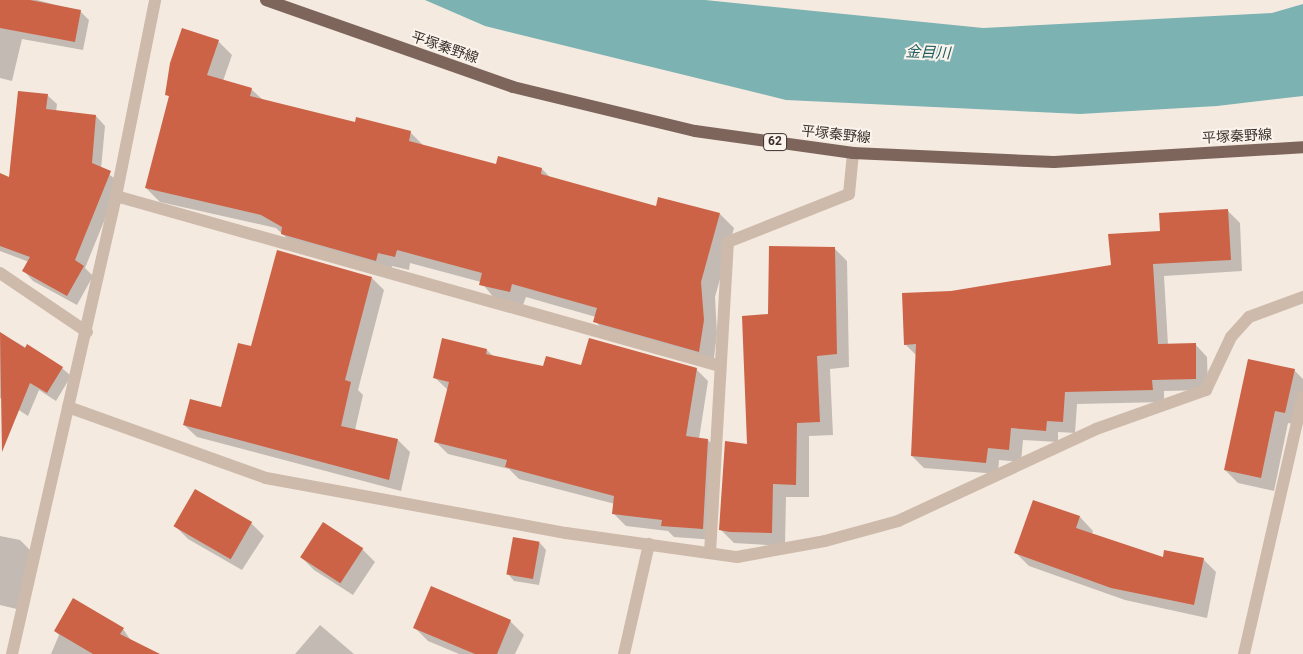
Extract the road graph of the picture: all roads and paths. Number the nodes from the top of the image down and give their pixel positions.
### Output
1 (155, 0) edge
2 (266, 0) edge
3 (1303, 147) edge
4 (853, 153) junction
5 (116, 196) junction
6 (0, 273) edge
7 (1303, 297) edge
8 (87, 332) junction
9 (720, 366) junction
10 (1303, 397) edge
11 (68, 407) junction
12 (649, 544) junction
13 (710, 552) junction
14 (12, 654) edge
15 (624, 654) edge
16 (1244, 654) edge

1 - 5 street
2 - 4 main road, 平塚秦野線 / 62
3 - 4 main road, 平塚秦野線 / 62
4 - 9 street
5 - 8 street
5 - 9 street
6 - 8 street
7 - 13 street
8 - 11 street
9 - 13 street
10 - 16 street
11 - 12 street
11 - 14 street
12 - 13 street
12 - 15 street

